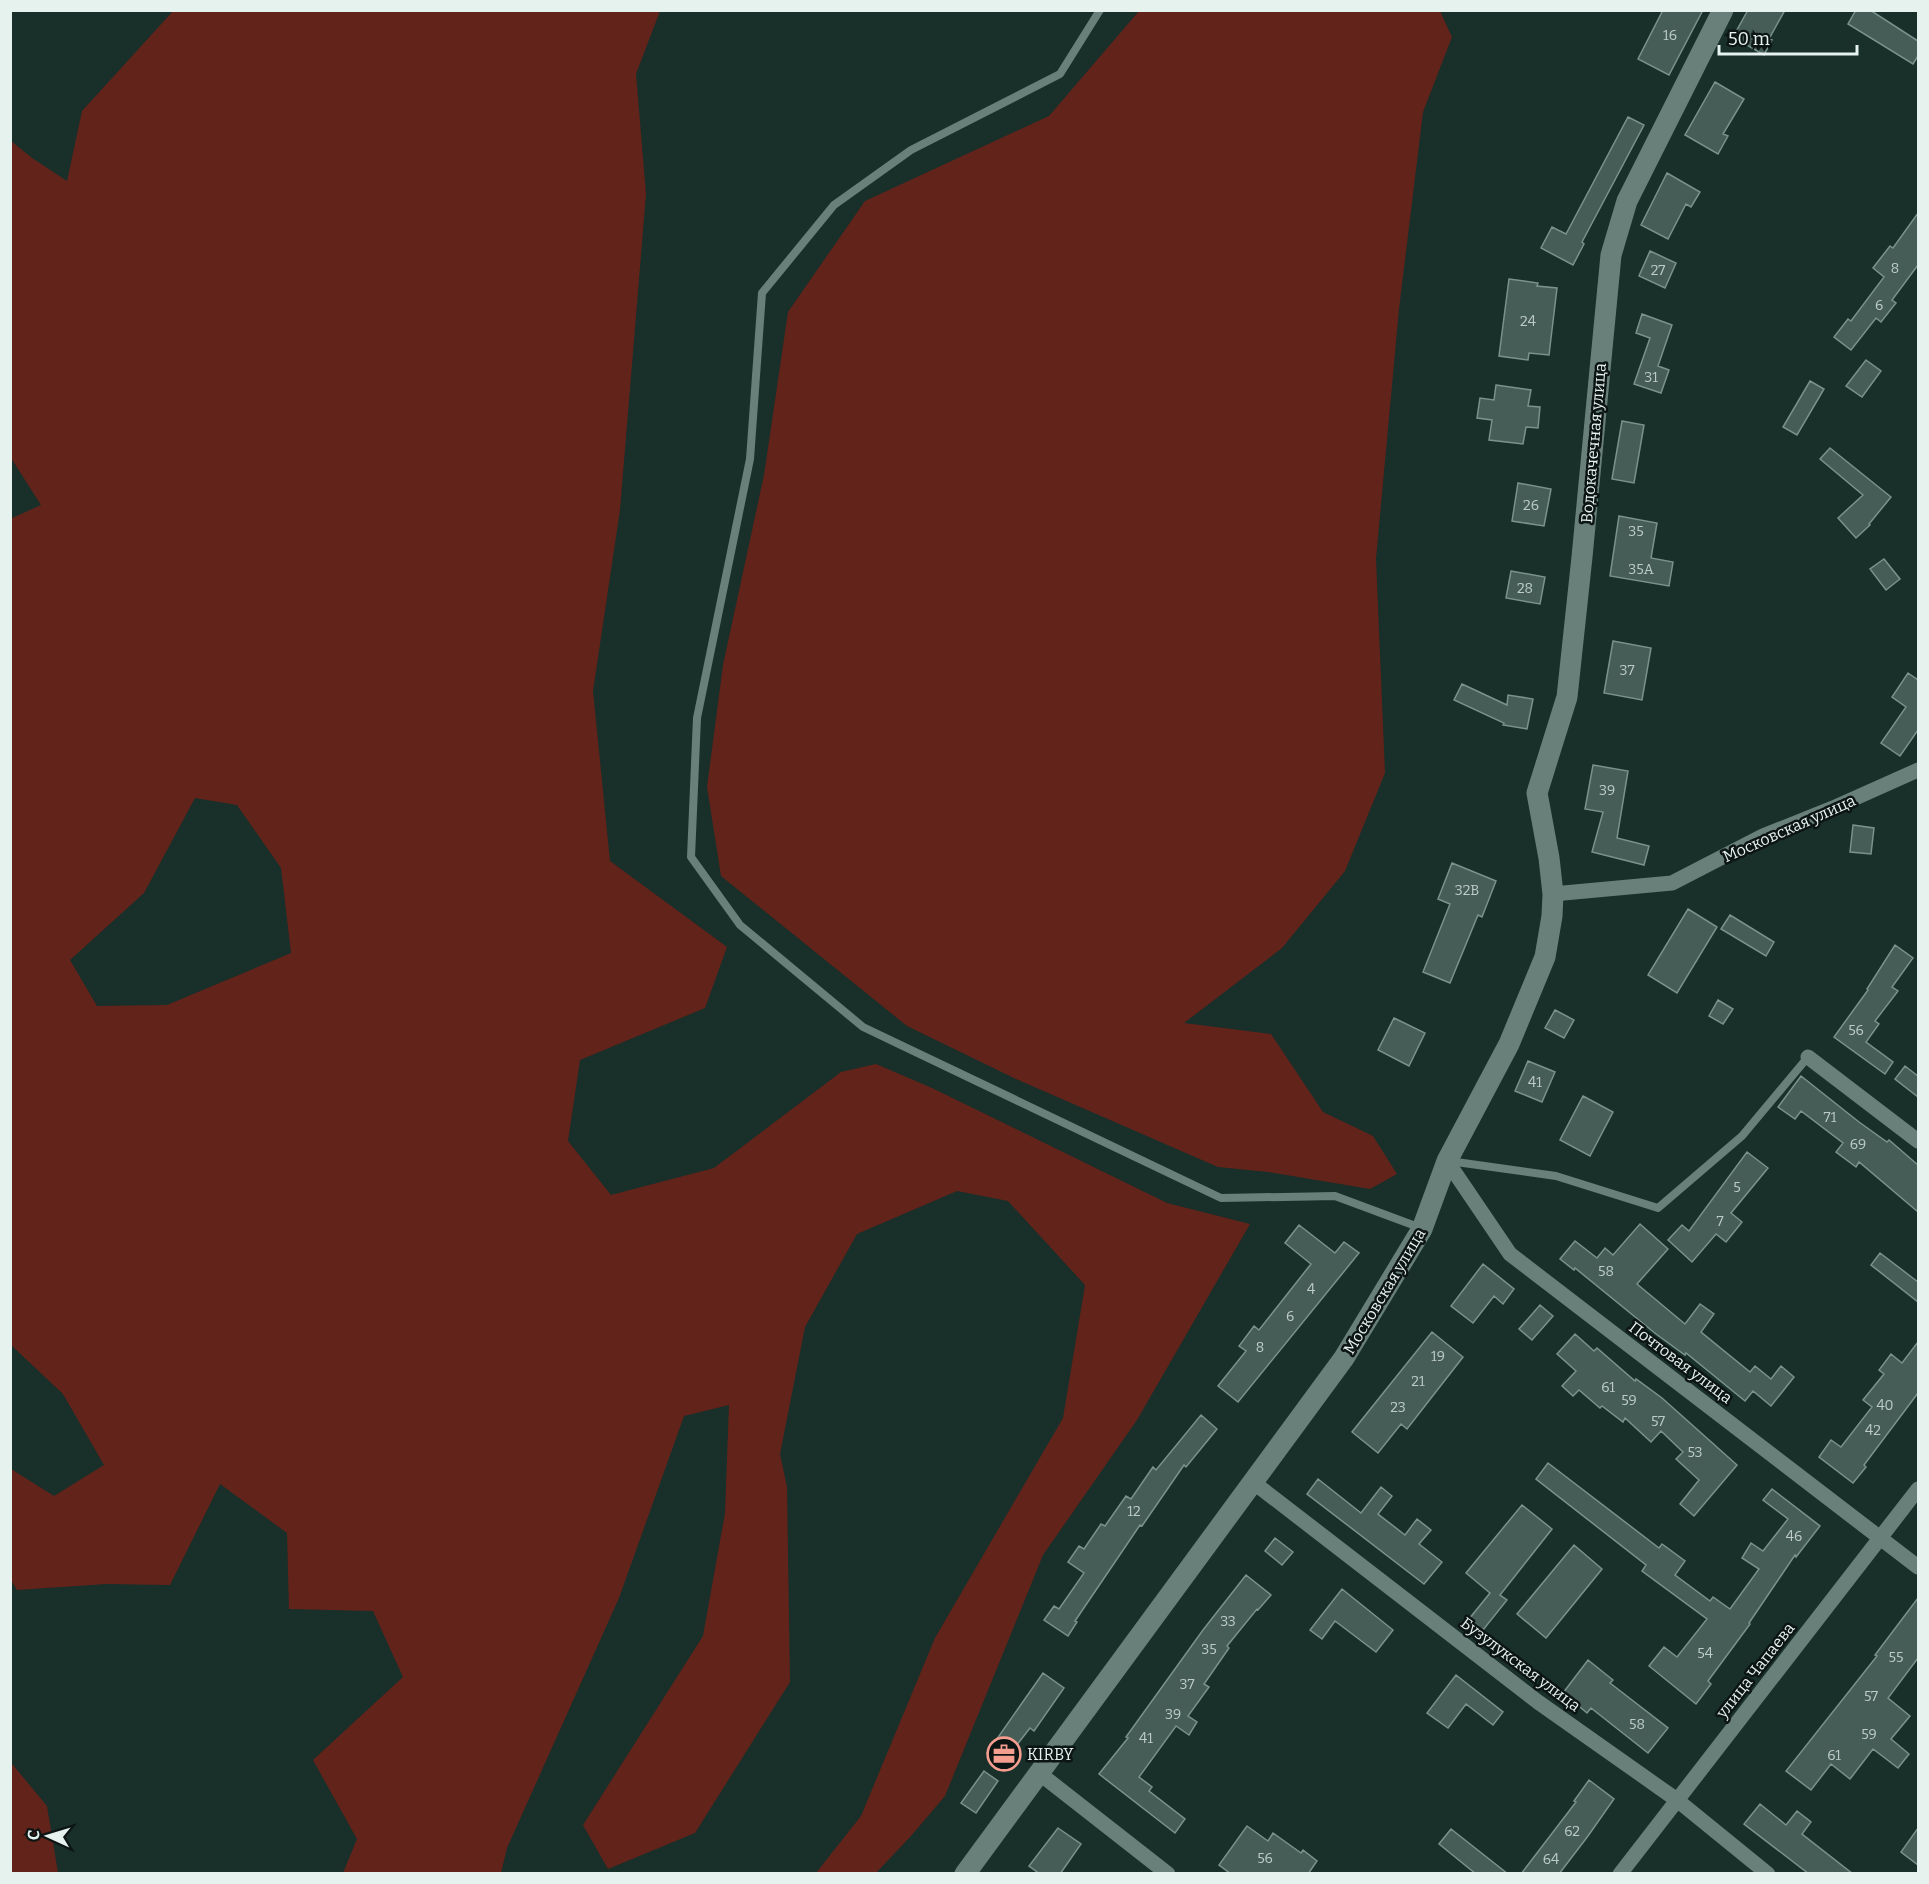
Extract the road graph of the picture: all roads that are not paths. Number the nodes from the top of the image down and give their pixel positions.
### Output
1 (1100, 10) edge
2 (1723, 10) edge
3 (1918, 770) edge
4 (1553, 894) junction
5 (1808, 1057) joint
6 (1918, 1141) edge
7 (1447, 1161) junction
8 (1422, 1229) junction
9 (1253, 1482) junction
10 (1918, 1489) edge
11 (1881, 1538) junction
12 (1918, 1567) edge
13 (1039, 1773) junction
14 (1677, 1800) junction
15 (965, 1874) edge
16 (1168, 1874) edge
17 (1620, 1874) edge
18 (1768, 1874) edge

1 - 8 lane
2 - 4 street, Водокачечная улица
3 - 4 street, Московская улица
4 - 7 street, Московская улица
5 - 6 street
5 - 7 lane
7 - 8 street, Московская улица
7 - 11 street, Почтовая улица
8 - 9 street, Московская улица
9 - 13 street, Московская улица
9 - 14 street, Бузулукская улица
10 - 11 street, улица Чапаева
11 - 12 street, Почтовая улица
11 - 14 street, улица Чапаева
13 - 15 street, Московская улица
13 - 16 street
14 - 17 street, улица Чапаева
14 - 18 street, Бузулукская улица

